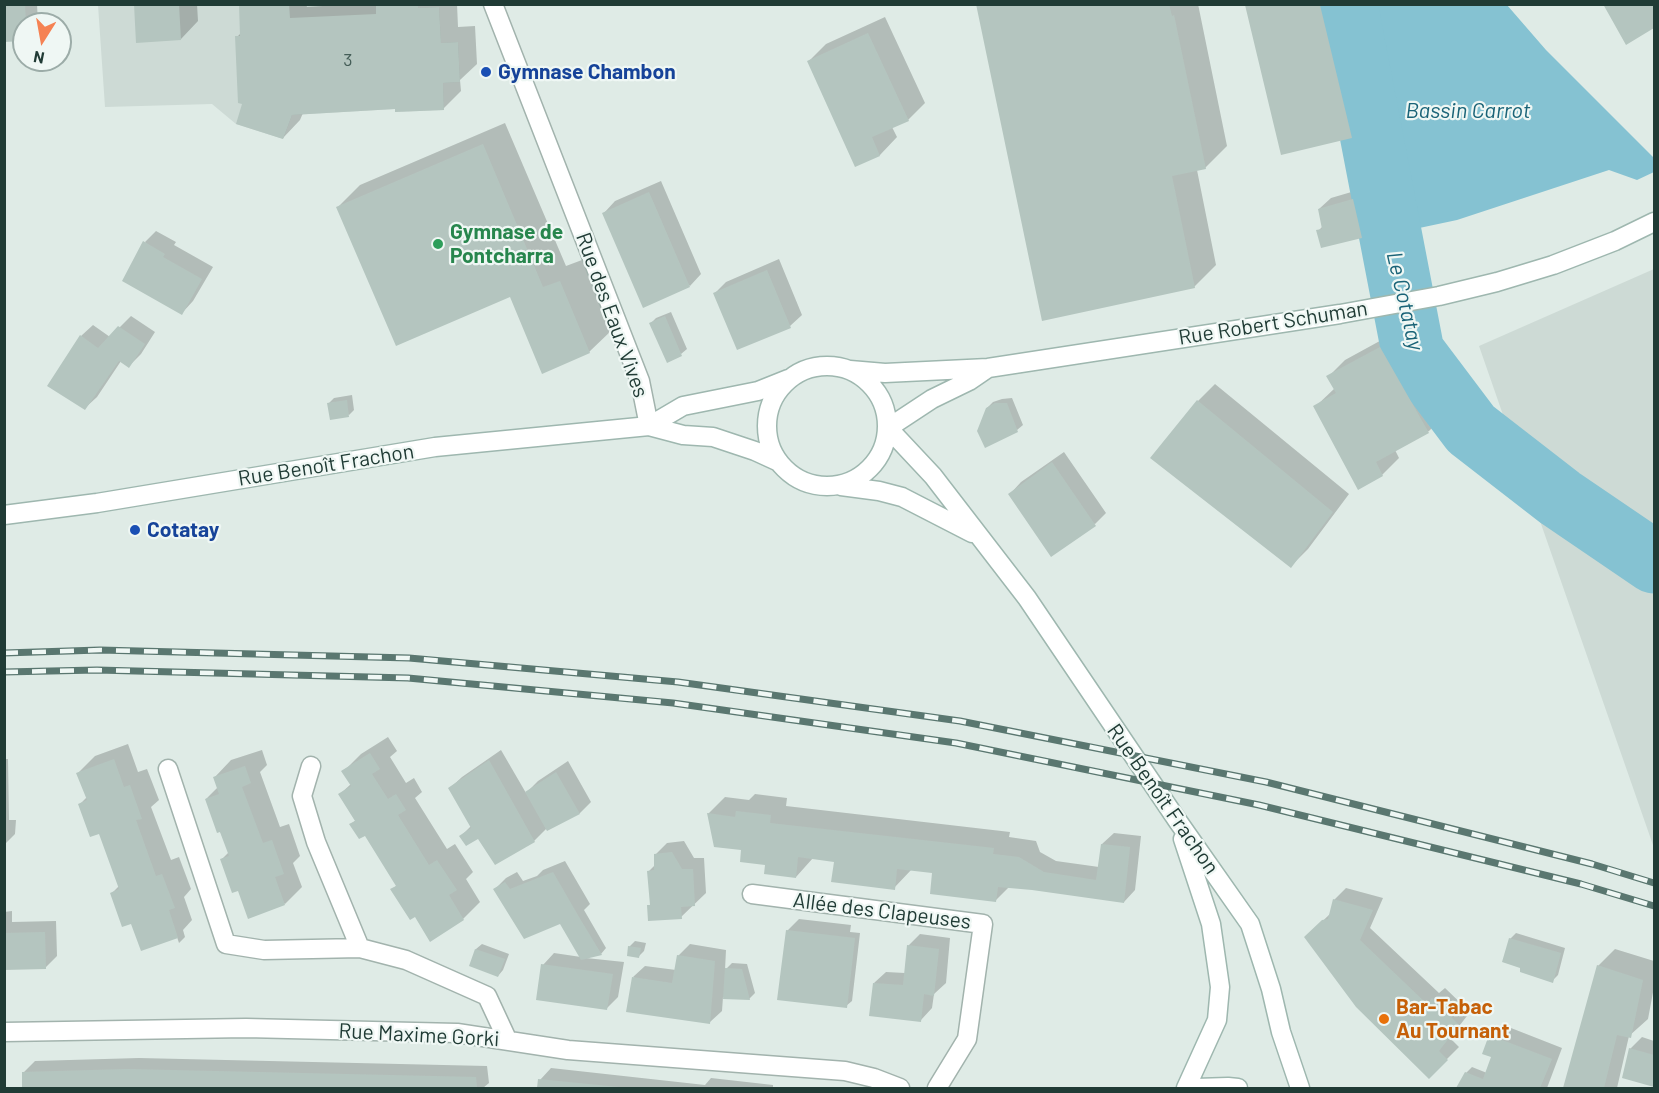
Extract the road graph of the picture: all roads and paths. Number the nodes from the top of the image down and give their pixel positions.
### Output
1 (493, 4) edge
2 (1654, 222) edge
3 (988, 368) junction
4 (850, 370) junction
5 (790, 378) junction
6 (649, 426) junction
7 (888, 428) junction
8 (779, 462) junction
9 (838, 485) junction
10 (4, 515) edge
11 (976, 535) junction
12 (311, 766) dead end
13 (168, 769) dead end
14 (1177, 820) junction
15 (752, 894) dead end
16 (360, 948) junction
17 (4, 1032) edge
18 (507, 1039) junction
19 (900, 1089) edge
20 (938, 1089) edge
21 (1186, 1089) edge
22 (1196, 1089) edge
23 (1238, 1089) edge
24 (1300, 1089) edge

1 - 6 main road, Rue des Eaux Vives
2 - 3 main road, Rue Robert Schuman
3 - 4 main road, Rue Robert Schuman
3 - 7 main road, Rue Robert Schuman
4 - 5 main road
4 - 7 main road
5 - 6 main road, Rue Benoît Frachon
5 - 8 main road
6 - 8 main road, Rue Benoît Frachon
6 - 10 main road, Rue Benoît Frachon
7 - 9 main road
7 - 11 main road, Rue Benoît Frachon
8 - 9 main road
9 - 11 main road, Rue Benoît Frachon
11 - 14 main road, Rue Benoît Frachon
12 - 16 main road
13 - 16 main road
14 - 21 main road
14 - 24 main road, Rue Benoît Frachon
15 - 20 main road, Allée des Clapeuses
16 - 18 main road
17 - 18 main road, Rue Maxime Gorki
18 - 19 main road, Rue Maxime Gorki
22 - 23 main road

